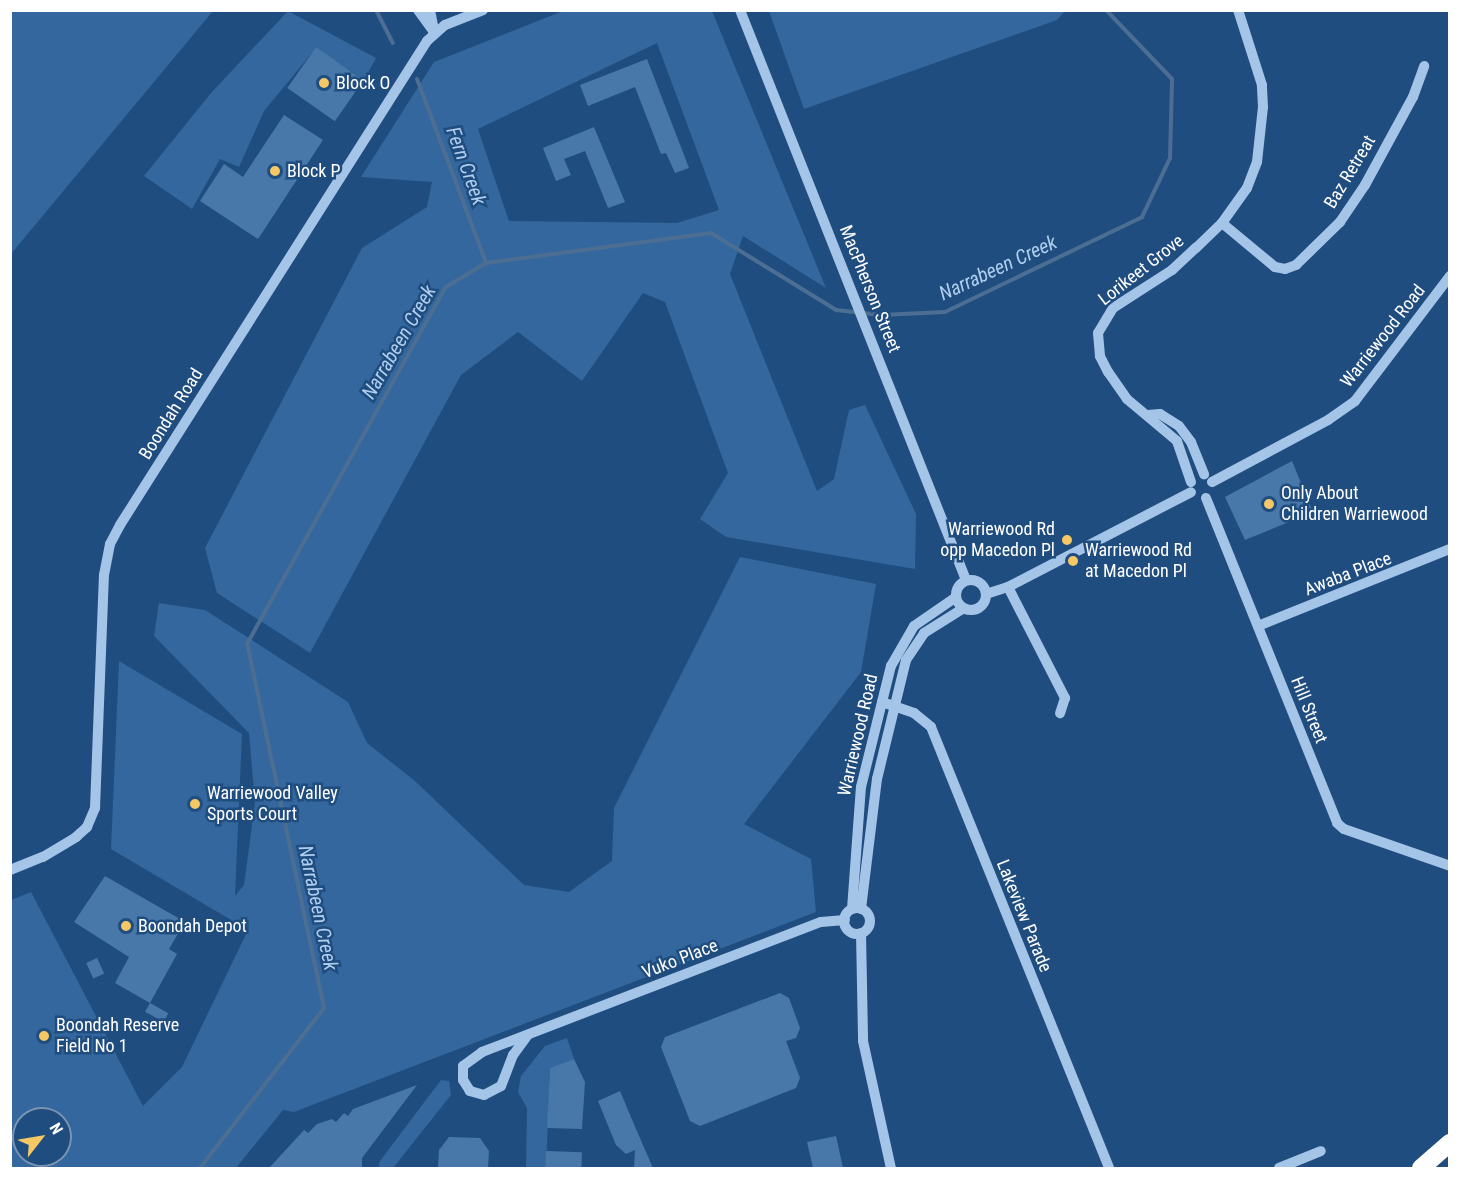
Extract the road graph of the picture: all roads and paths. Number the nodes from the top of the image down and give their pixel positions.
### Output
1 (418, 10) edge
2 (430, 10) edge
3 (483, 10) edge
4 (740, 10) edge
5 (1238, 10) edge
6 (434, 32) junction
7 (1424, 66) dead end
8 (1222, 223) junction
9 (1449, 276) edge
10 (1148, 415) junction
11 (1208, 478) junction
12 (1191, 487) junction
13 (1206, 498) junction
14 (1449, 549) edge
15 (966, 580) junction
16 (1008, 587) junction
17 (986, 594) junction
18 (956, 597) junction
19 (964, 608) junction
20 (1258, 626) junction
21 (882, 702) junction
22 (895, 705) junction
23 (1060, 713) dead end
24 (1449, 866) edge
25 (10, 870) edge
26 (857, 909) junction
27 (844, 920) junction
28 (861, 933) junction
29 (527, 1036) junction
30 (1449, 1143) edge
31 (1321, 1151) dead end
32 (891, 1168) edge
33 (1109, 1168) edge
34 (1279, 1168) edge
35 (1421, 1168) edge

1 - 6 street
2 - 6 street
3 - 6 street
4 - 15 street, MacPherson Street
5 - 8 street, Lorikeet Grove
6 - 25 street, Boondah Road
7 - 8 street, Baz Retreat
8 - 10 street, Lorikeet Grove
9 - 11 street, Warriewood Road
10 - 11 street, Lorikeet Grove
10 - 12 street, Lorikeet Grove
11 - 12 street, Warriewood Road
11 - 13 street
12 - 13 street
12 - 16 street
13 - 20 street, Hill Street
14 - 20 street, Awaba Place
15 - 17 street
15 - 18 street
16 - 17 street
16 - 23 street
17 - 19 street
18 - 19 street
18 - 21 street, Warriewood Road
19 - 22 street, Warriewood Road
20 - 24 street, Hill Street
21 - 22 street, Lakeview Parade
21 - 26 street, Warriewood Road
22 - 26 street, Warriewood Road
22 - 33 street, Lakeview Parade
26 - 27 street
26 - 28 street
27 - 28 street
27 - 29 street, Vuko Place
28 - 32 street
29 - 29 street, Vuko Place
30 - 35 highway
31 - 34 street

